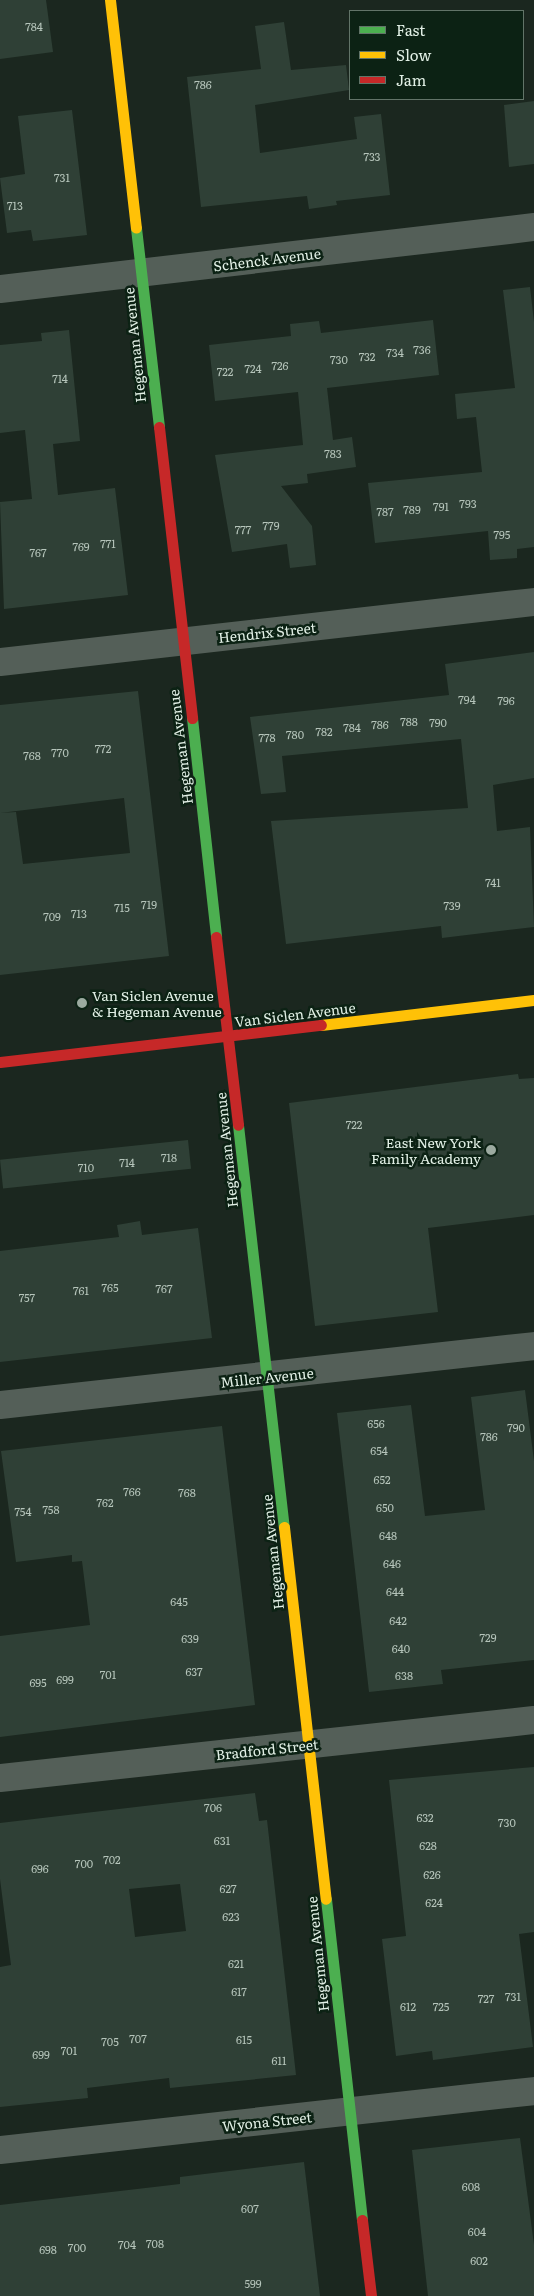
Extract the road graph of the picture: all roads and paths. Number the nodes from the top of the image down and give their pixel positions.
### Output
1 (110, 0) edge
2 (534, 228) edge
3 (141, 273) junction
4 (0, 289) edge
5 (534, 602) edge
6 (182, 642) junction
7 (0, 662) edge
8 (534, 1000) edge
9 (228, 1037) junction
10 (0, 1062) edge
11 (534, 1346) edge
12 (267, 1377) junction
13 (0, 1405) edge
14 (534, 1720) edge
15 (308, 1745) junction
16 (0, 1778) edge
17 (534, 2091) edge
18 (350, 2112) junction
19 (0, 2150) edge
20 (371, 2296) edge

1 - 3 street, Hegeman Avenue
2 - 3 street, Schenck Avenue
3 - 4 street, Schenck Avenue
3 - 6 street, Hegeman Avenue
5 - 6 street, Hendrix Street
6 - 7 street, Hendrix Street
6 - 9 street, Hegeman Avenue
8 - 9 street, Van Siclen Avenue
9 - 10 street, Van Siclen Avenue
9 - 12 street, Hegeman Avenue
11 - 12 street, Miller Avenue
12 - 13 street, Miller Avenue
12 - 15 street, Hegeman Avenue
14 - 15 street, Bradford Street
15 - 16 street, Bradford Street
15 - 18 street, Hegeman Avenue
17 - 18 street, Wyona Street
18 - 19 street, Wyona Street
18 - 20 street, Hegeman Avenue

